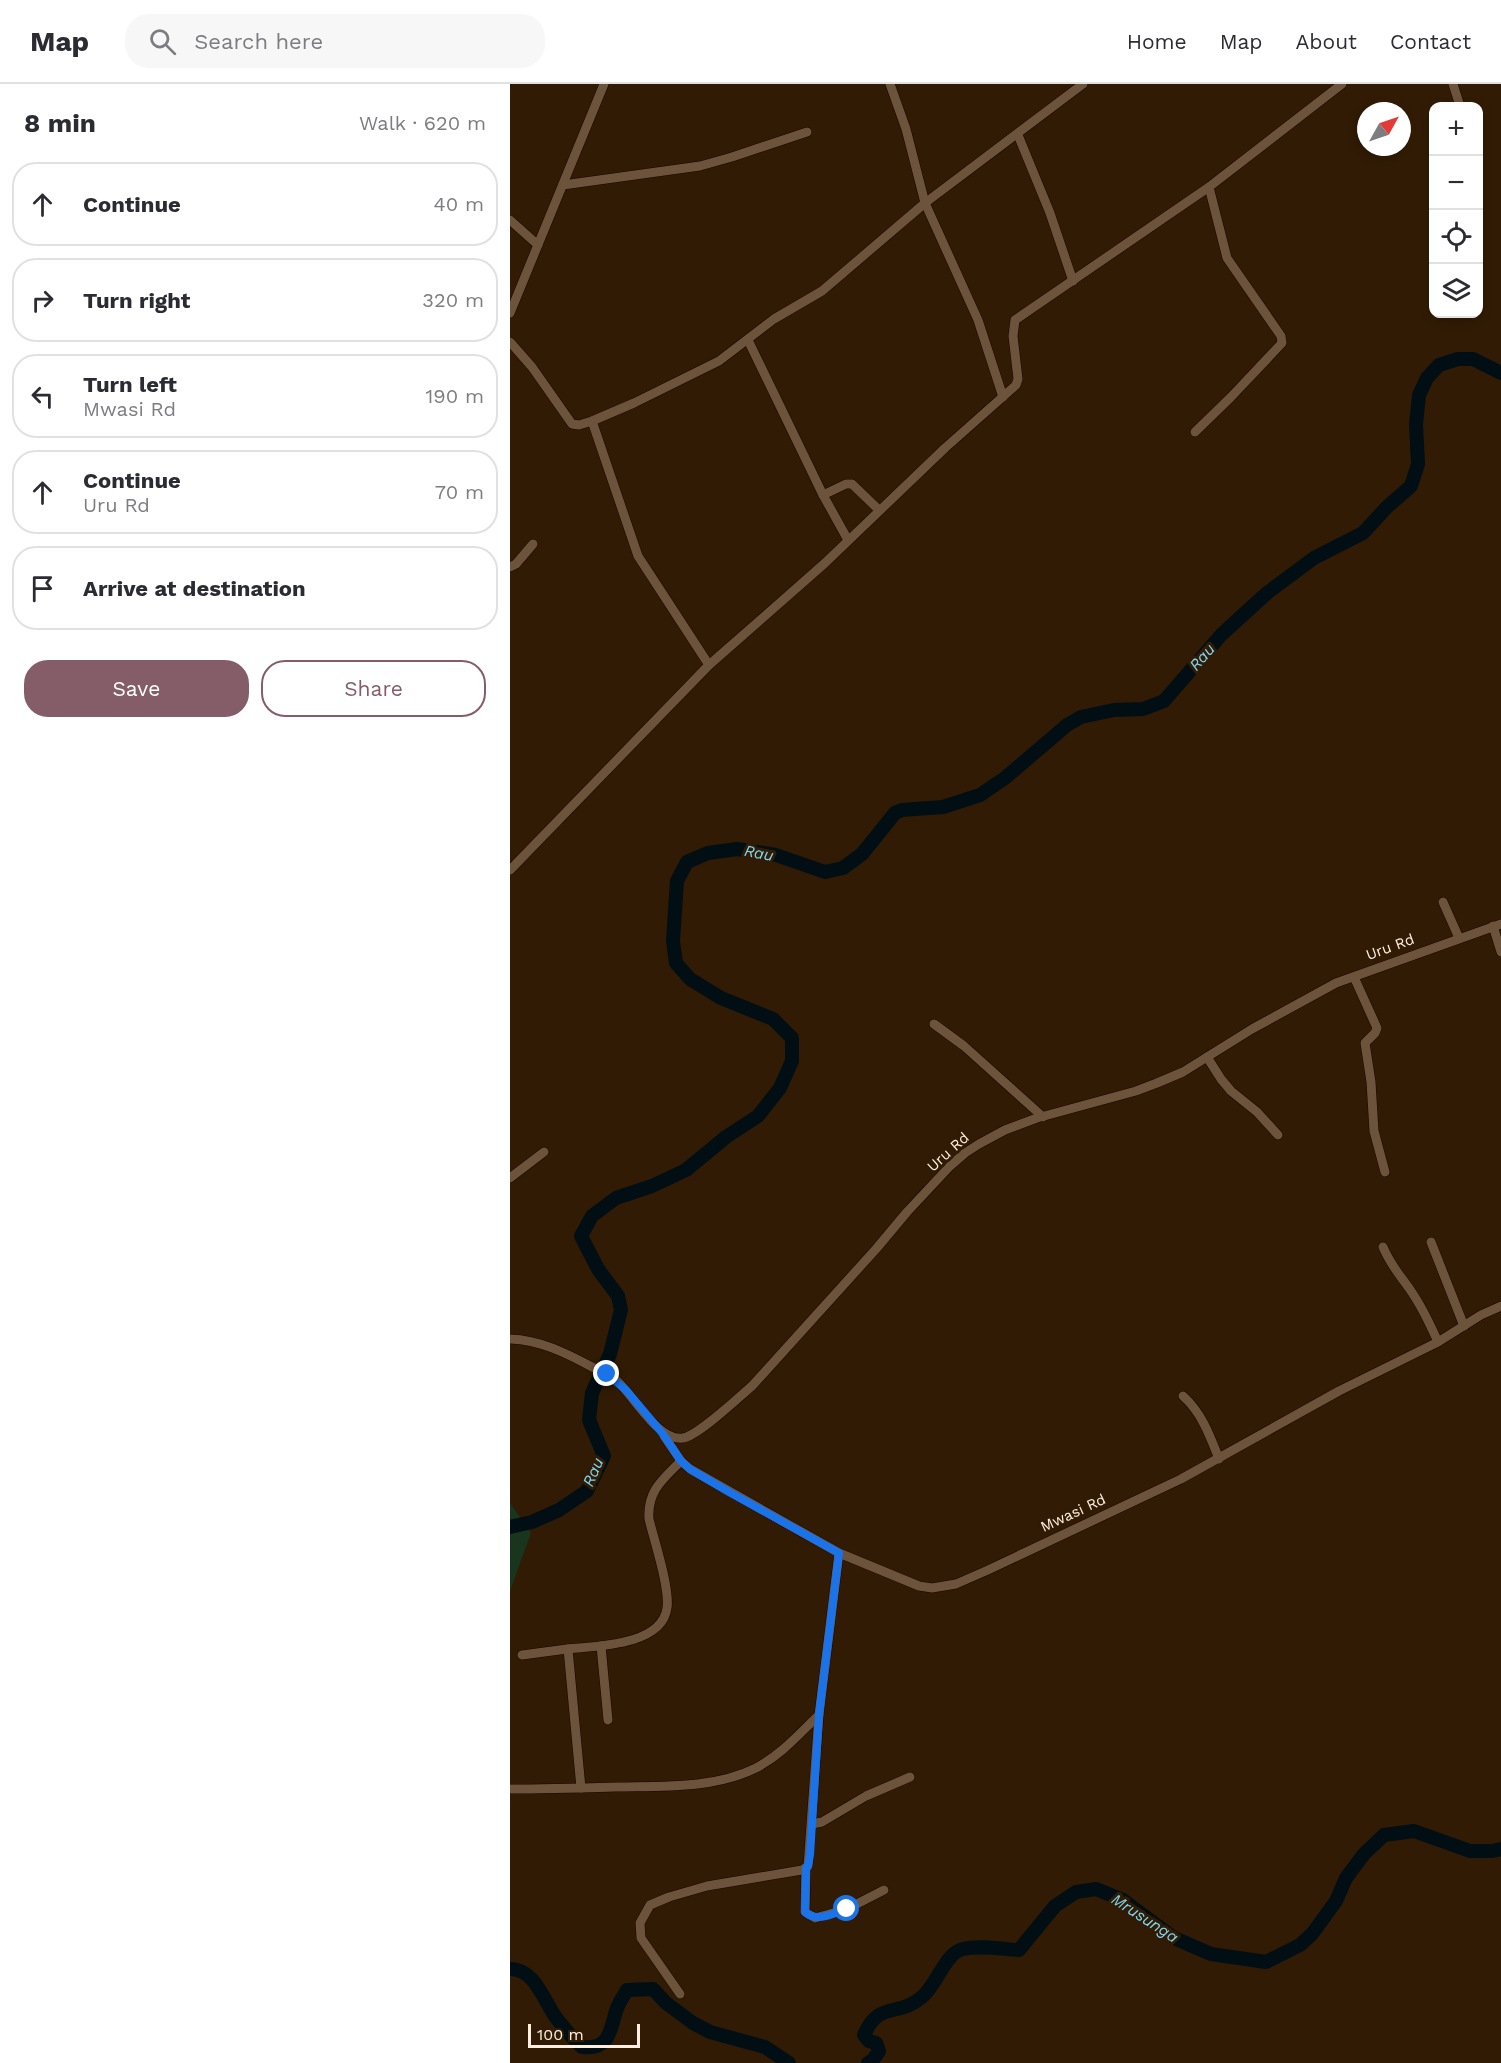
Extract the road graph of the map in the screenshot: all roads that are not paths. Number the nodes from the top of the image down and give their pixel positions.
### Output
1 (604, 84) edge
2 (890, 84) edge
3 (1083, 84) edge
4 (1342, 84) edge
5 (1453, 84) edge
6 (1459, 102) edge
7 (807, 132) dead end
8 (1018, 135) junction
9 (563, 185) junction
10 (1209, 187) junction
11 (925, 204) junction
12 (510, 220) edge
13 (538, 245) junction
14 (1073, 281) junction
15 (510, 313) edge
16 (748, 340) junction
17 (510, 342) edge
18 (1003, 397) junction
19 (592, 421) junction
20 (1195, 432) dead end
21 (823, 495) junction
22 (879, 510) junction
23 (848, 540) junction
24 (533, 544) dead end
25 (510, 567) edge
26 (710, 665) junction
27 (510, 870) edge
28 (1443, 902) dead end
29 (1497, 925) edge
30 (1459, 938) junction
31 (1501, 952) edge
32 (1353, 976) junction
33 (934, 1024) dead end
34 (1207, 1057) junction
35 (1043, 1117) junction
36 (1278, 1135) dead end
37 (544, 1152) dead end
38 (1384, 1172) dead end
39 (510, 1178) edge
40 (1431, 1242) dead end
41 (1383, 1247) dead end
42 (1501, 1306) edge
43 (1464, 1326) junction
44 (510, 1339) edge
45 (1438, 1342) junction
46 (1183, 1396) dead end
47 (663, 1434) junction
48 (1219, 1459) junction
49 (681, 1461) junction
50 (839, 1553) junction
51 (602, 1646) junction
52 (568, 1649) junction
53 (522, 1655) dead end
54 (819, 1715) junction
55 (608, 1720) dead end
56 (910, 1777) dead end
57 (581, 1788) junction
58 (510, 1789) edge
59 (812, 1824) junction
60 (806, 1868) junction
61 (884, 1890) dead end
62 (680, 1995) dead end

1 - 9 street
2 - 11 street
3 - 8 street
4 - 10 street
5 - 6 street
7 - 9 street
8 - 11 street
8 - 14 street
9 - 13 street
10 - 14 street
10 - 20 street
11 - 16 street
11 - 18 street
12 - 13 street
13 - 15 street
14 - 18 street
16 - 19 street
16 - 21 street
17 - 19 street
18 - 22 street
19 - 26 street
21 - 22 street
21 - 23 street
22 - 23 street
23 - 26 street
24 - 25 street
26 - 27 street
28 - 30 street
29 - 30 street, Uru Rd
29 - 31 street
30 - 32 street, Uru Rd
32 - 34 street, Uru Rd
32 - 38 street
33 - 35 street
34 - 35 street, Uru Rd
34 - 36 street
35 - 47 street, Uru Rd
37 - 39 street
40 - 43 street
41 - 45 street
42 - 43 street, Mwasi Rd
43 - 45 street, Mwasi Rd
44 - 47 street
45 - 48 street, Mwasi Rd
46 - 48 street
47 - 49 street, Mwasi Rd
48 - 50 street, Mwasi Rd
49 - 50 street, Mwasi Rd
49 - 51 street
50 - 54 street
51 - 52 street
51 - 55 street
52 - 53 street
52 - 57 street
54 - 57 street
54 - 59 street
56 - 59 street
57 - 58 street
59 - 60 street
60 - 61 street
60 - 62 street

